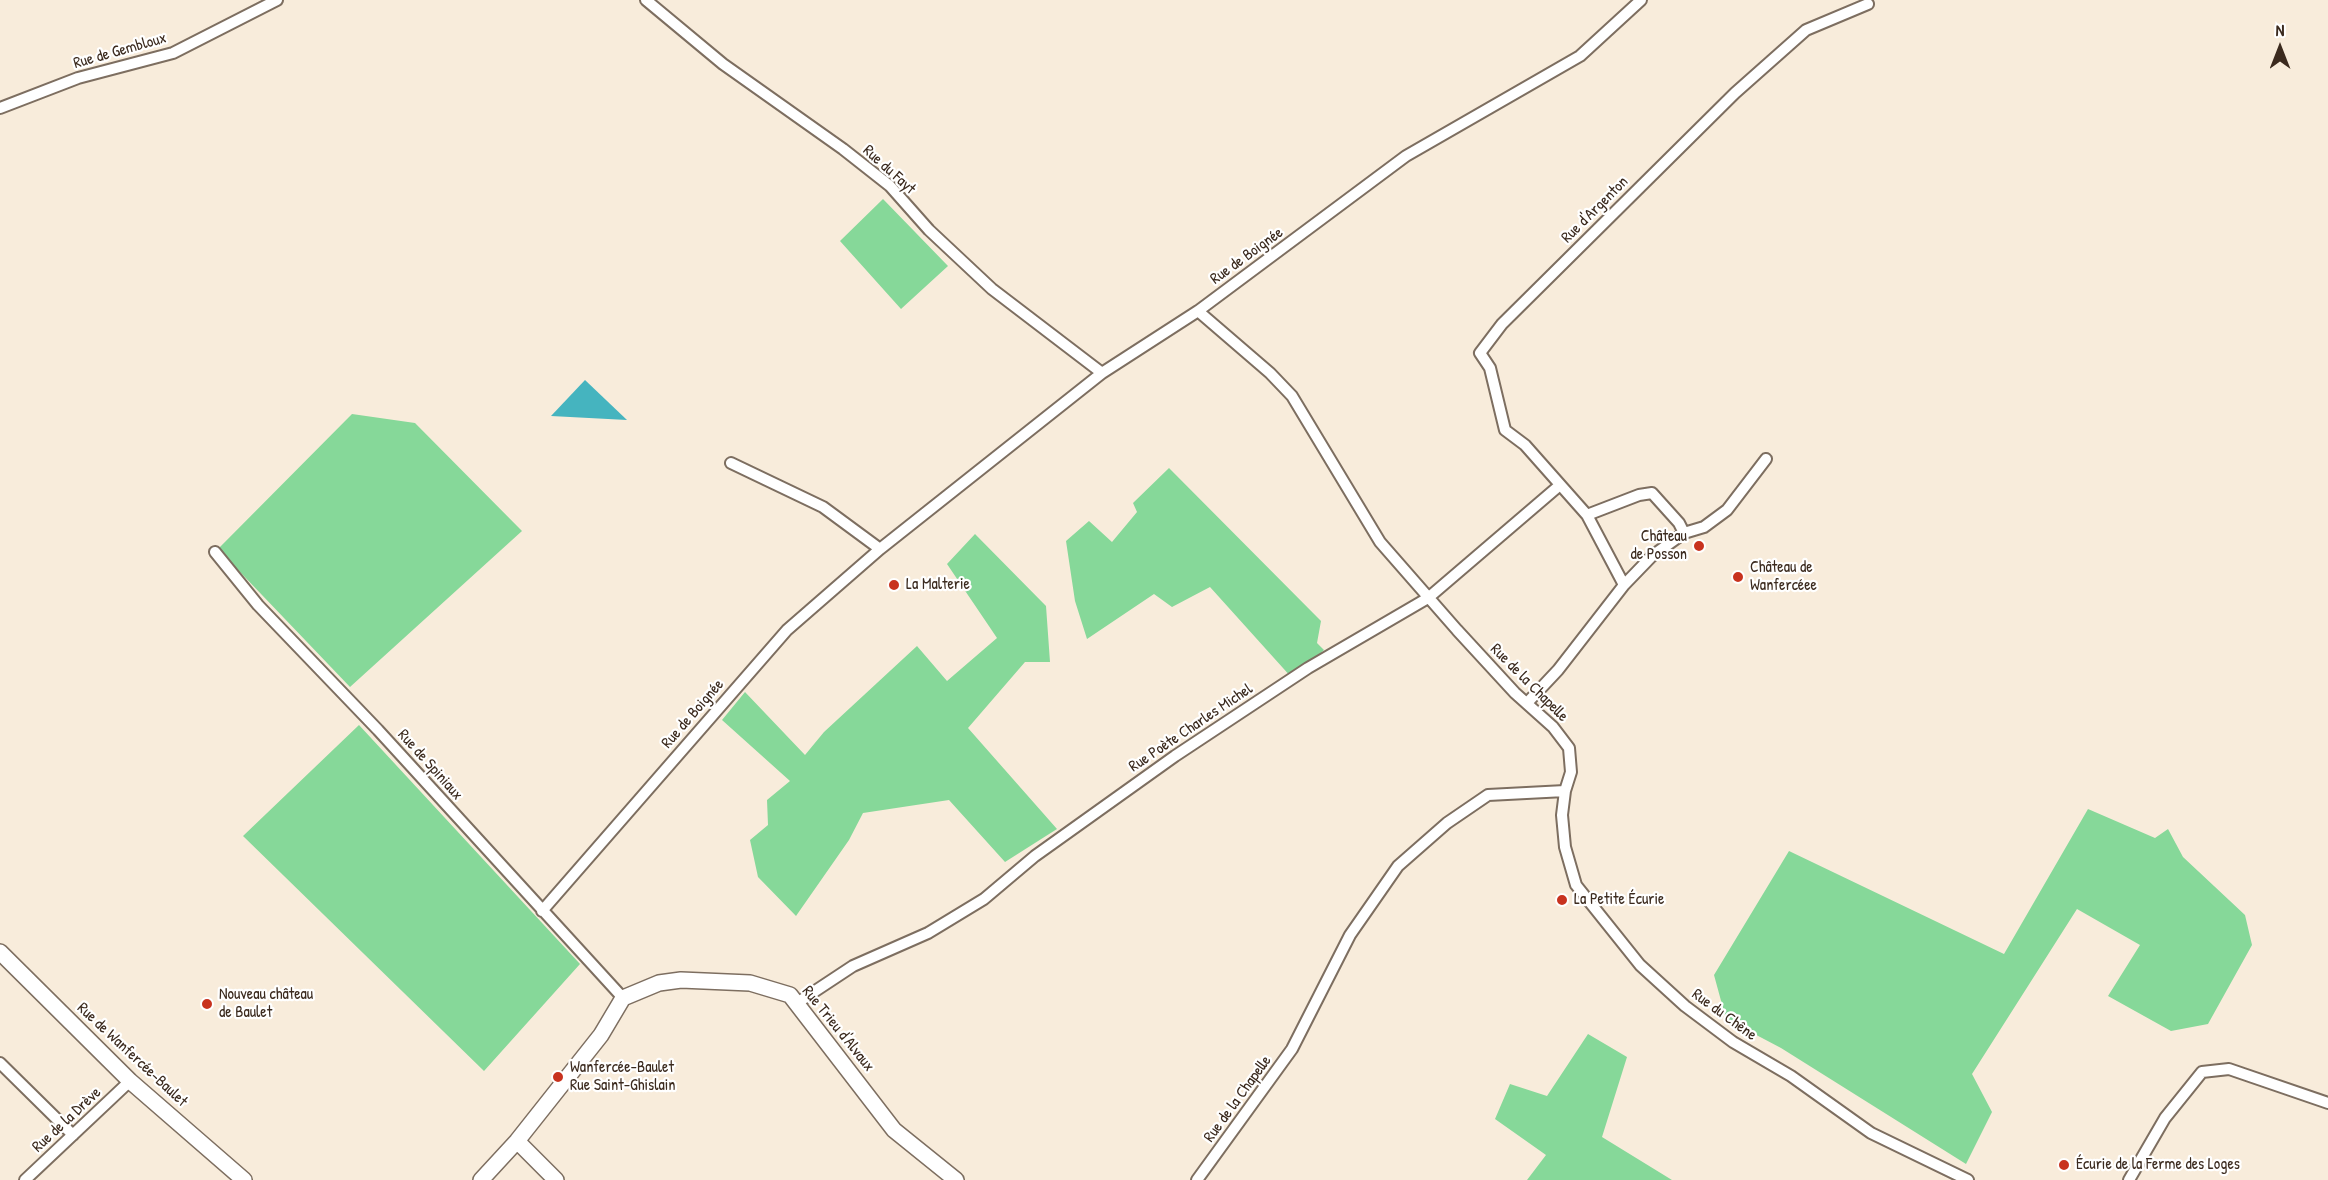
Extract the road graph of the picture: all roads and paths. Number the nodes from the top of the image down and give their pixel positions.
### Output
1 (277, 0) edge
2 (646, 0) edge
3 (1641, 0) edge
4 (1868, 4) dead end
5 (0, 108) edge
6 (1198, 311) junction
7 (1102, 373) junction
8 (1766, 459) dead end
9 (730, 463) dead end
10 (1560, 485) junction
11 (1587, 515) junction
12 (1684, 533) junction
13 (880, 549) junction
14 (215, 552) dead end
15 (1624, 585) junction
16 (1428, 598) junction
17 (1527, 703) junction
18 (1565, 791) junction
19 (542, 911) junction
20 (0, 952) edge
21 (623, 998) junction
22 (797, 1003) junction
23 (0, 1063) edge
24 (130, 1082) junction
25 (2328, 1103) edge
26 (72, 1136) junction
27 (517, 1141) junction
28 (25, 1180) edge
29 (244, 1180) edge
30 (481, 1180) edge
31 (556, 1180) edge
32 (956, 1180) edge
33 (1197, 1180) edge
34 (1968, 1180) edge
35 (2129, 1180) edge

1 - 5 street, Rue de Gembloux
2 - 7 street, Rue du Fayt
3 - 6 street, Rue de Boignée
4 - 10 street, Rue d'Argenton
6 - 7 street, Rue de Boignée
6 - 16 street, Rue de la Chapelle
7 - 13 street, Rue de Boignée
8 - 12 street
9 - 13 street
10 - 11 street
10 - 16 street, Rue Poète Charles Michel
11 - 12 street
11 - 15 street
12 - 15 street
13 - 19 street, Rue de Boignée
14 - 19 street, Rue de Spiniaux
15 - 17 street
16 - 17 street, Rue de la Chapelle
16 - 22 street, Rue Poète Charles Michel
17 - 18 street, Rue de la Chapelle
18 - 33 street, Rue de la Chapelle
18 - 34 street, Rue du Chêne
19 - 21 street, Rue de Spiniaux
20 - 24 main road, Rue de Wanfercée-Baulet
21 - 22 main road, Rue Trieu d'Alvaux
21 - 27 main road
22 - 32 main road, Rue Trieu d'Alvaux
23 - 26 street
24 - 26 street, Rue de la Drève
24 - 29 main road, Rue de Wanfercée-Baulet
25 - 35 street
26 - 28 street, Rue de la Drève
27 - 30 main road
27 - 31 main road

